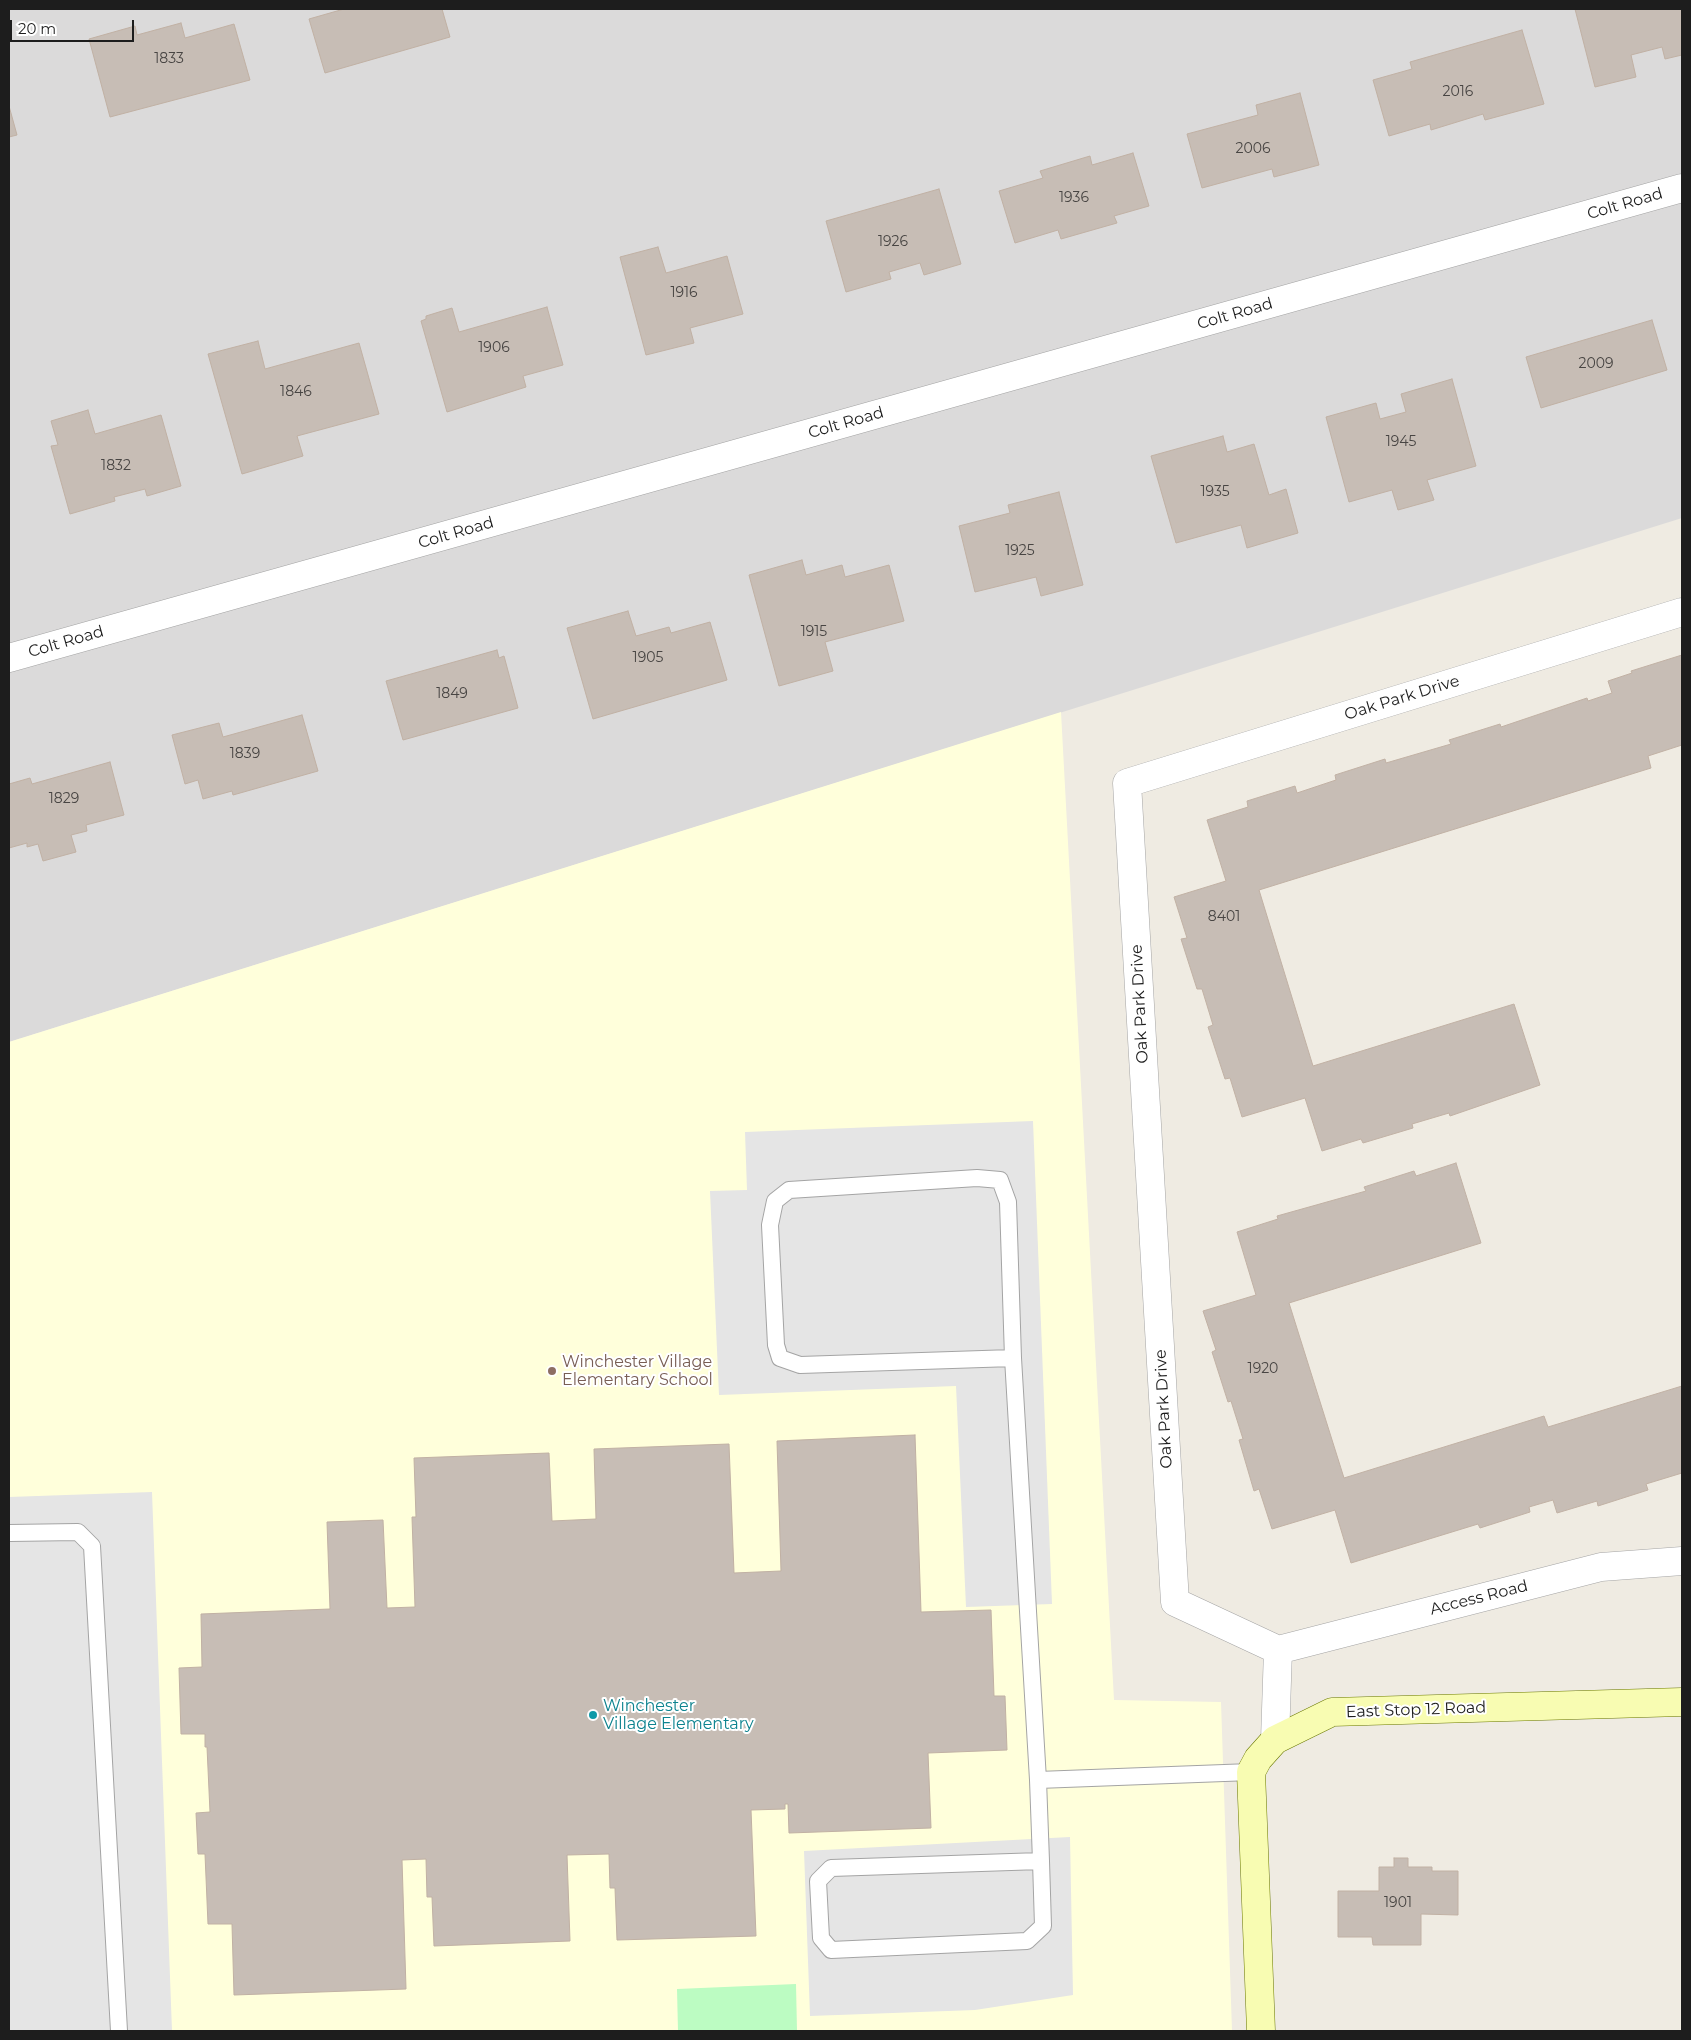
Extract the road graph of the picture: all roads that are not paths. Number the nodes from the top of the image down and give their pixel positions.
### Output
1 (1682, 188) edge
2 (1682, 612) edge
3 (9, 658) edge
4 (1013, 1358) junction
5 (9, 1533) edge
6 (1682, 1561) edge
7 (1278, 1650) junction
8 (1682, 1702) edge
9 (1275, 1740) junction
10 (1251, 1772) junction
11 (1038, 1780) junction
12 (1041, 1861) junction
13 (119, 2031) edge
14 (1261, 2031) edge

1 - 3 street, Colt Road
2 - 7 street, Oak Park Drive
4 - 4 lane
4 - 11 lane
5 - 13 lane
6 - 7 street, Access Road
7 - 9 street
8 - 9 street, East Stop 12 Road
9 - 10 street, East Stop 12 Road
10 - 11 lane
10 - 14 street
11 - 12 lane
12 - 12 lane

